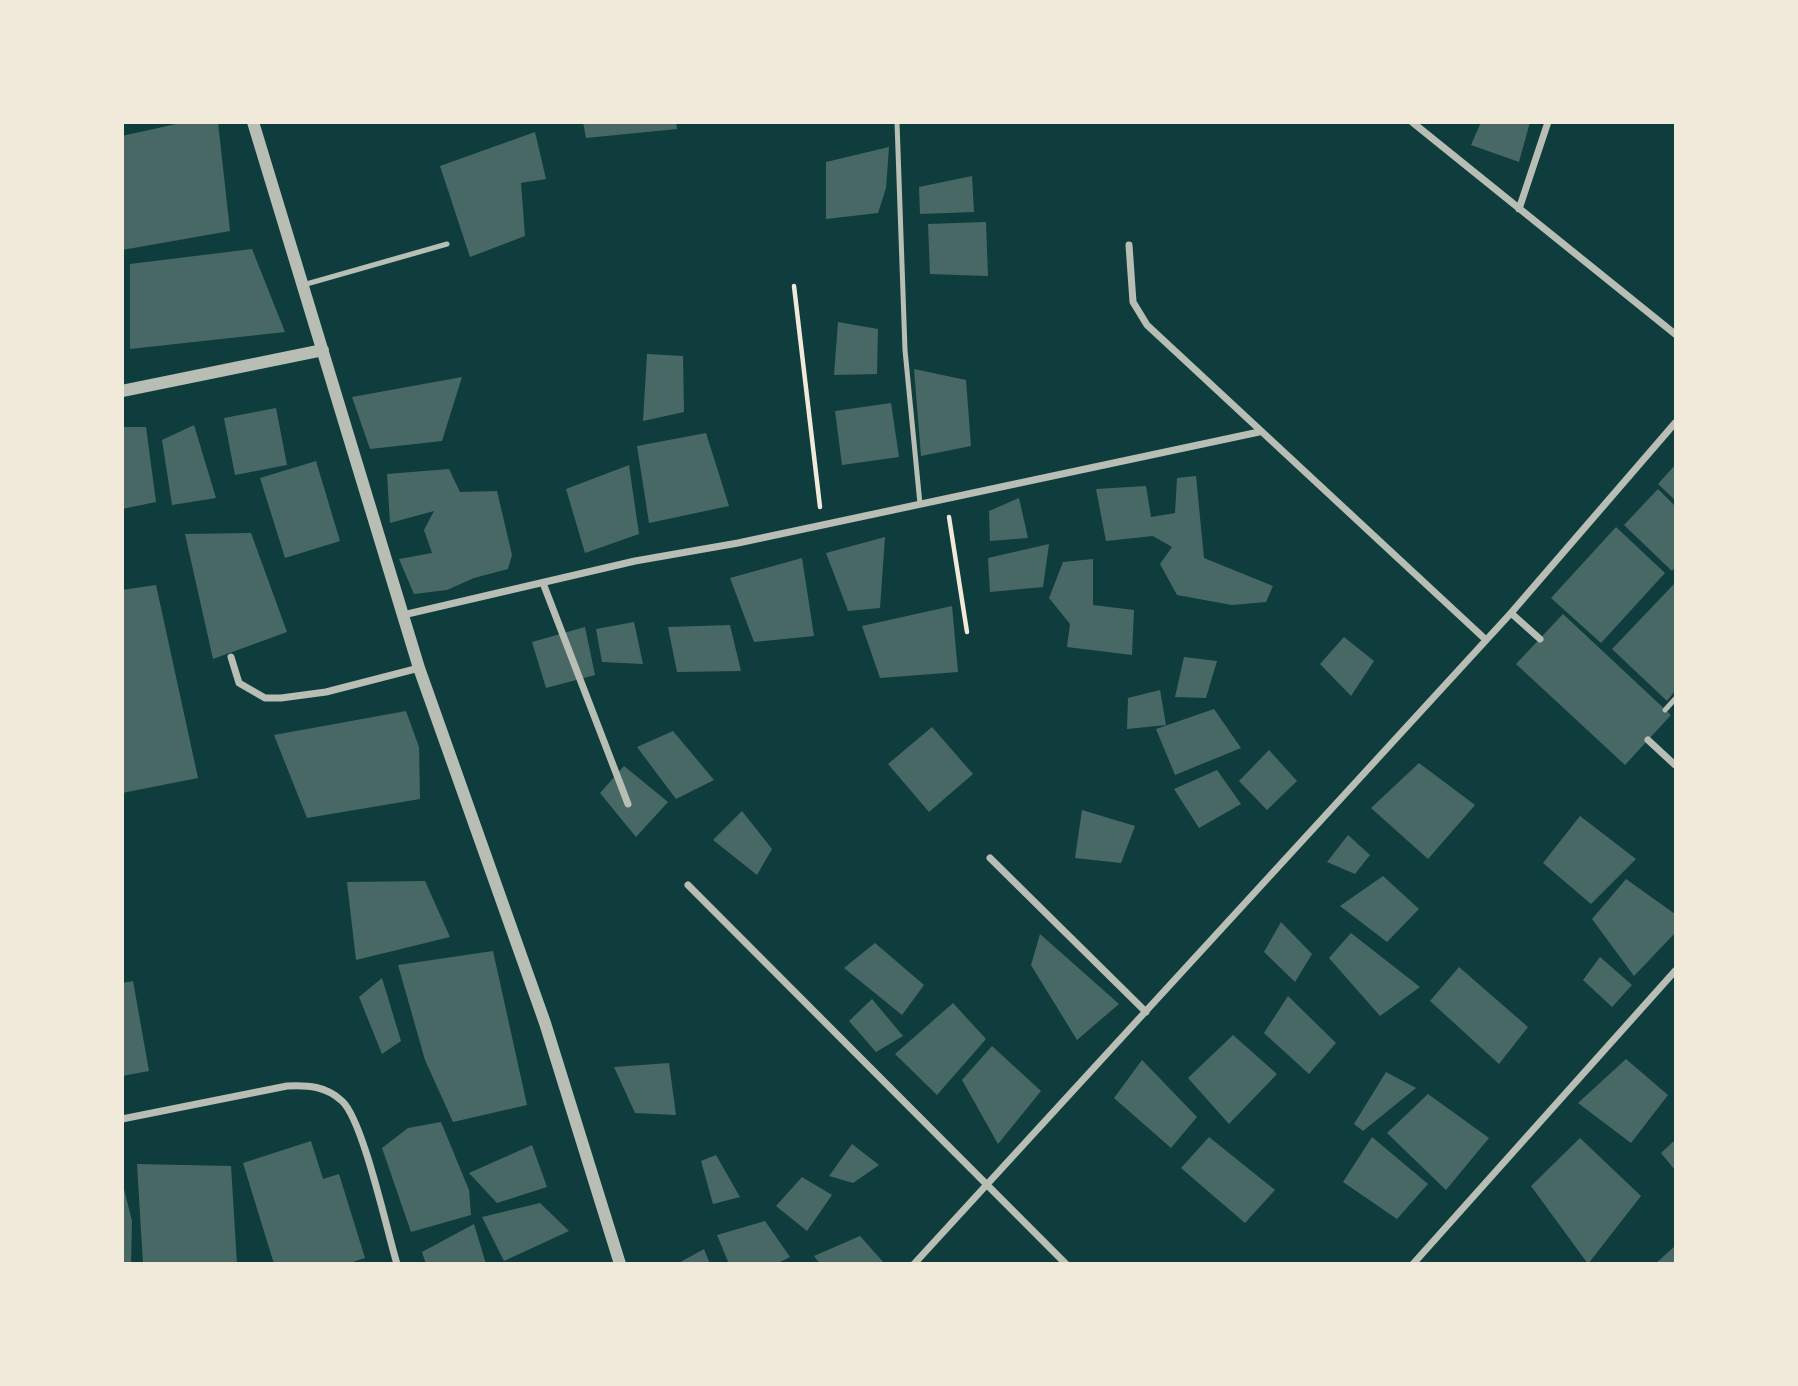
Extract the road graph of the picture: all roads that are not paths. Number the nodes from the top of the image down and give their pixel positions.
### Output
1 (253, 122) edge
2 (897, 122) edge
3 (1412, 122) edge
4 (1548, 122) edge
5 (1519, 209) junction
6 (447, 244) dead end
7 (1129, 246) dead end
8 (303, 285) junction
9 (1675, 334) edge
10 (323, 350) junction
11 (122, 391) edge
12 (1675, 423) edge
13 (1259, 432) junction
14 (920, 504) junction
15 (542, 583) junction
16 (1511, 613) junction
17 (403, 615) junction
18 (1485, 639) junction
19 (1540, 639) dead end
20 (231, 657) dead end
21 (419, 668) junction
22 (1675, 699) edge
23 (1665, 710) dead end
24 (1648, 740) dead end
25 (1675, 765) edge
26 (628, 804) dead end
27 (990, 858) dead end
28 (688, 885) dead end
29 (1675, 971) edge
30 (1146, 1012) junction
31 (122, 1119) edge
32 (988, 1186) junction
33 (397, 1264) edge
34 (620, 1264) edge
35 (914, 1264) edge
36 (1066, 1264) edge
37 (1413, 1264) edge

1 - 8 street
2 - 14 lane
3 - 5 street
4 - 5 street
5 - 9 street
6 - 8 lane
7 - 13 street
8 - 10 street
10 - 11 street
10 - 17 street
12 - 16 street
13 - 14 street
13 - 18 street
14 - 15 street
15 - 17 street
15 - 26 street
16 - 18 street
16 - 19 street
17 - 21 street
18 - 30 street
20 - 21 street
21 - 34 street
22 - 23 lane
24 - 25 street
27 - 30 street
28 - 32 street
29 - 37 street
30 - 32 street
31 - 33 street
32 - 35 street
32 - 36 street

